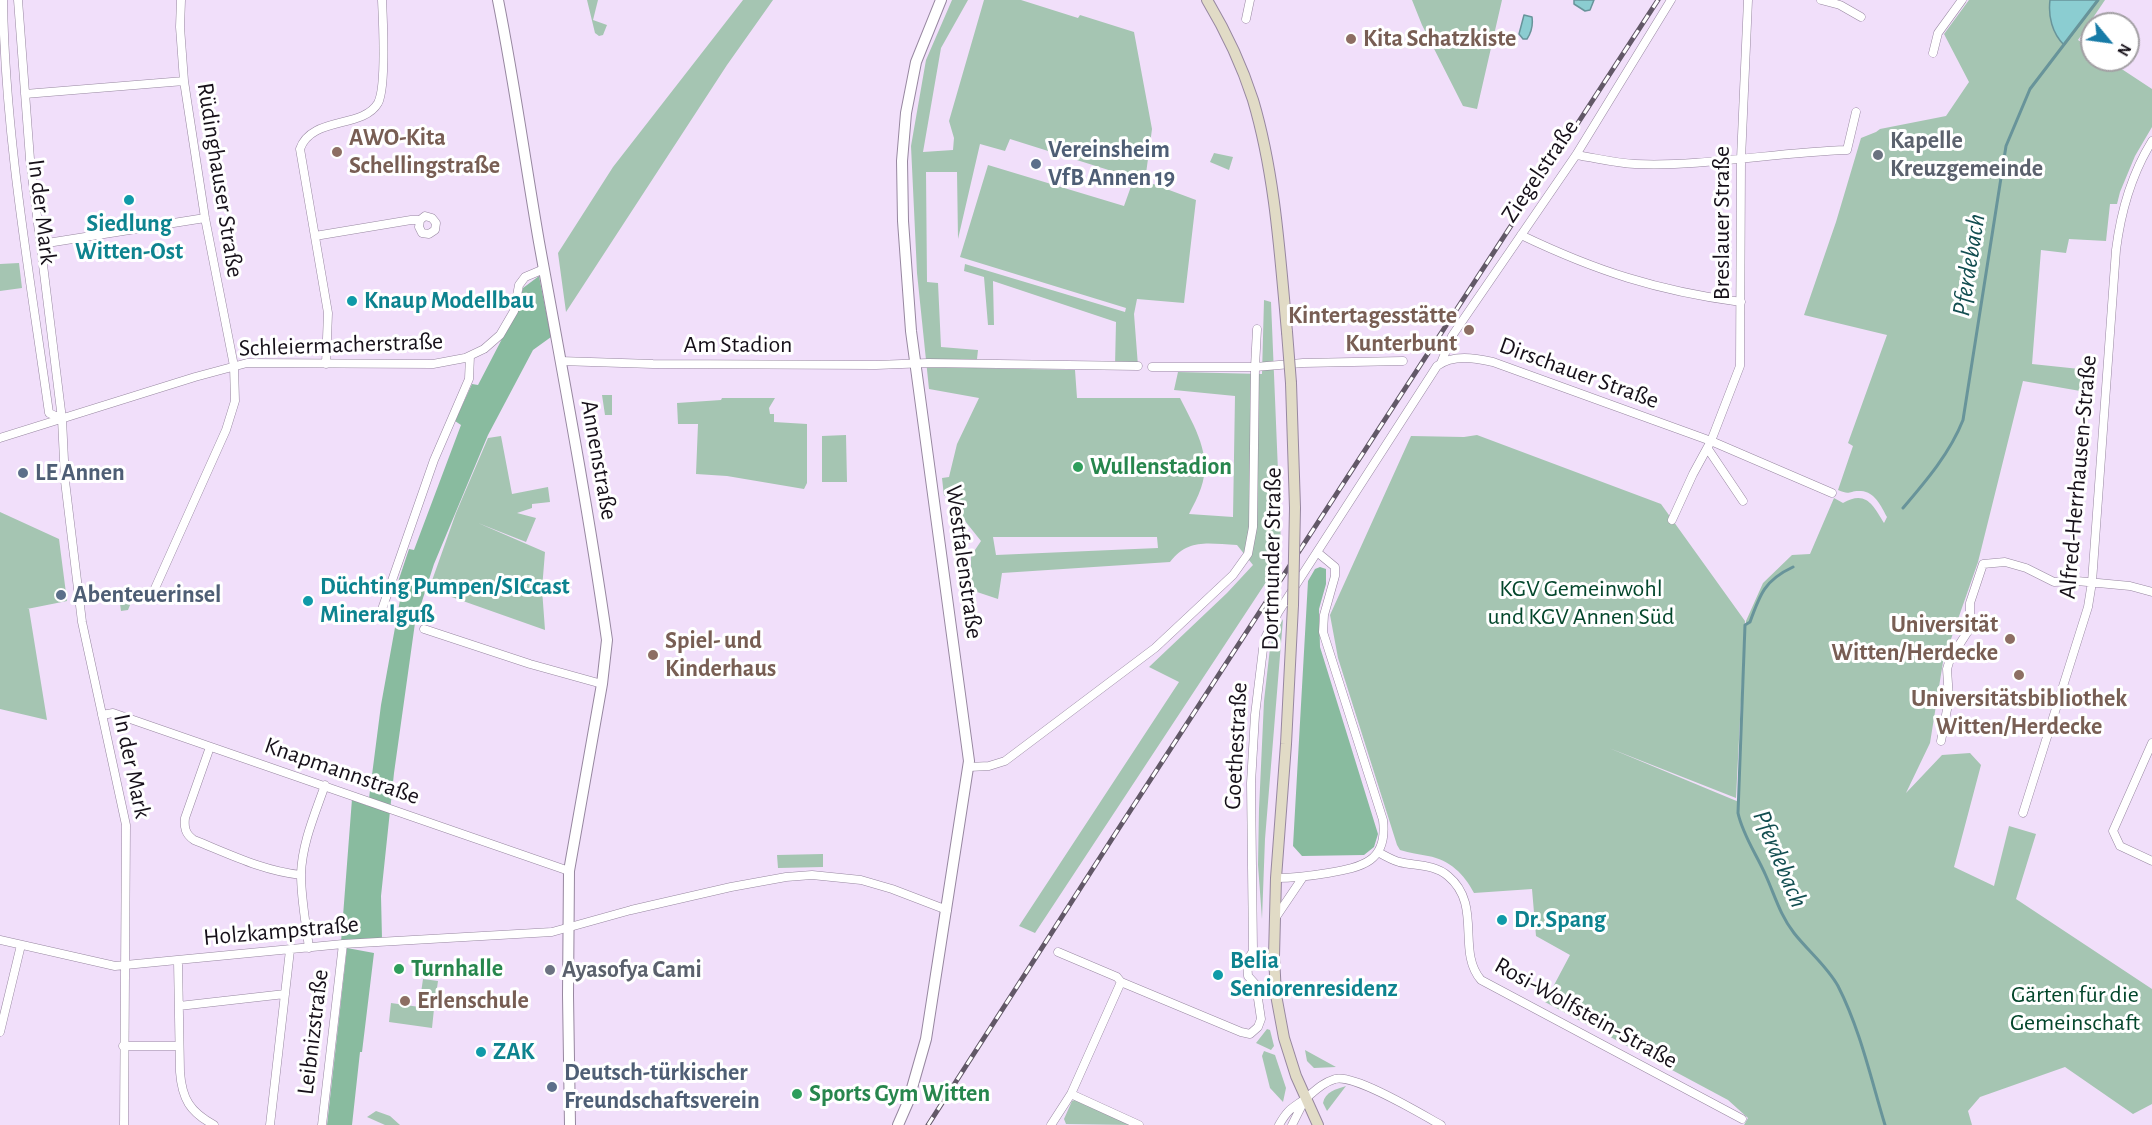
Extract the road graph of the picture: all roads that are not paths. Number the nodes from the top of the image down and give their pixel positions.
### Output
1 (3, 0) edge
2 (18, 0) edge
3 (181, 0) edge
4 (382, 0) edge
5 (498, 0) edge
6 (941, 0) edge
7 (1207, 0) edge
8 (1250, 0) edge
9 (1671, 0) edge
10 (1748, 0) edge
11 (1821, 0) edge
12 (1962, 0) edge
13 (1861, 17) dead end
14 (1246, 19) dead end
15 (1933, 53) dead end
16 (184, 81) junction
17 (24, 94) junction
18 (1856, 112) dead end
19 (2152, 141) edge
20 (1576, 155) junction
21 (1740, 159) junction
22 (205, 218) junction
23 (420, 220) dead end
24 (1521, 235) junction
25 (315, 236) junction
26 (41, 244) junction
27 (544, 269) junction
28 (1741, 302) junction
29 (1257, 329) dead end
30 (470, 356) junction
31 (560, 361) junction
32 (1403, 361) dead end
33 (916, 363) junction
34 (1441, 363) junction
35 (326, 364) junction
36 (234, 366) junction
37 (1138, 366) dead end
38 (1152, 367) dead end
39 (1255, 367) junction
40 (62, 419) junction
41 (0, 438) edge
42 (1710, 445) junction
43 (1832, 493) dead end
44 (1743, 501) dead end
45 (1672, 520) dead end
46 (1317, 552) junction
47 (2092, 582) junction
48 (2152, 592) edge
49 (152, 595) dead end
50 (380, 615) dead end
51 (424, 630) dead end
52 (602, 684) junction
53 (102, 715) junction
54 (1941, 741) dead end
55 (2152, 742) edge
56 (210, 747) junction
57 (969, 767) junction
58 (325, 785) junction
59 (2023, 813) dead end
60 (1378, 852) junction
61 (2152, 861) edge
62 (569, 871) junction
63 (301, 875) junction
64 (1303, 877) junction
65 (1276, 878) junction
66 (947, 910) junction
67 (1275, 918) junction
68 (568, 927) junction
69 (0, 940) edge
70 (344, 944) junction
71 (21, 945) junction
72 (309, 948) junction
73 (290, 950) junction
74 (1058, 952) dead end
75 (178, 961) junction
76 (126, 965) junction
77 (1121, 982) junction
78 (285, 994) junction
79 (179, 1006) junction
80 (0, 1032) edge
81 (123, 1046) junction
82 (179, 1046) junction
83 (1071, 1094) junction
84 (1305, 1099) junction
85 (1742, 1119) dead end
86 (1055, 1124) edge
87 (124, 1125) edge
88 (214, 1125) edge
89 (270, 1125) edge
90 (322, 1125) edge
91 (570, 1125) edge
92 (898, 1125) edge
93 (1139, 1125) edge
94 (1279, 1125) edge
95 (1292, 1125) edge
96 (1318, 1125) edge
97 (1441, 1125) edge

1 - 40 street, In der Mark
2 - 17 street, In der Mark
3 - 16 street, Rüdinghauser Straße
4 - 25 street
5 - 27 street, Annenstraße
6 - 33 street, Westfalenstraße
7 - 65 main road, Dortmunder Straße, bridge
8 - 14 street
9 - 20 street, Ziegelstraße
10 - 21 street, Breslauer Straße
11 - 13 street
12 - 15 street
16 - 17 street
16 - 22 street, Rüdinghauser Straße
17 - 26 street, In der Mark
18 - 21 street
19 - 47 street, Alfred-Herrhausen-Straße
20 - 21 street
20 - 24 street, Ziegelstraße
21 - 28 street, Breslauer Straße
22 - 26 street
22 - 36 street, Rüdinghauser Straße
23 - 25 street
24 - 28 street
24 - 34 street, Ziegelstraße
25 - 35 street
26 - 40 street, In der Mark
27 - 30 street, Schleiermacherstraße
27 - 31 street, Annenstraße
28 - 42 street, Breslauer Straße
29 - 39 street
30 - 35 street, Schleiermacherstraße
30 - 50 street
31 - 33 street, Am Stadion
31 - 52 street, Annenstraße
32 - 39 street
33 - 37 street
33 - 57 street, Westfalenstraße
34 - 42 street, Dirschauer Straße
34 - 46 street
35 - 36 street, Schleiermacherstraße
36 - 40 street, Schleiermacherstraße
36 - 49 street, Rüdinghauser Straße
38 - 39 street
39 - 57 street
40 - 41 street, Schleiermacherstraße
40 - 53 street, In der Mark
42 - 43 street, Dirschauer Straße
42 - 44 street
42 - 45 street
46 - 60 street
46 - 77 street, Goethestraße
47 - 48 street
47 - 54 street
47 - 59 street, Alfred-Herrhausen-Straße
51 - 52 street
52 - 62 street, Annenstraße
53 - 56 street, Knapmannstraße
53 - 76 street, In der Mark
55 - 61 street
56 - 58 street, Knapmannstraße
56 - 63 street
57 - 66 street, Westfalenstraße
58 - 62 street, Knapmannstraße
58 - 63 street
60 - 64 street
60 - 85 street, Rosi-Wolfstein-Straße
62 - 68 street, Annenstraße
63 - 72 street
64 - 65 street
64 - 67 street
65 - 67 main road, Dortmunder Straße
66 - 68 street, Holzkampstraße
66 - 92 street
67 - 84 main road, Dortmunder Straße
68 - 70 street, Holzkampstraße
68 - 91 street, Annenstraße
69 - 71 street, Holzkampstraße
70 - 72 street, Holzkampstraße
70 - 90 street, Leibnizstraße
71 - 76 street, Holzkampstraße
71 - 80 street
72 - 73 street, Holzkampstraße
73 - 75 street, Holzkampstraße
73 - 78 street
74 - 77 street, Goethestraße
75 - 76 street, Holzkampstraße
75 - 79 street
76 - 81 street, In der Mark
77 - 83 street
78 - 79 street
78 - 89 street
79 - 82 street
81 - 82 street
81 - 87 street, In der Mark
82 - 88 street
83 - 86 street
83 - 93 street
84 - 94 street
84 - 95 street
84 - 96 main road, Dortmunder Straße
84 - 97 street

